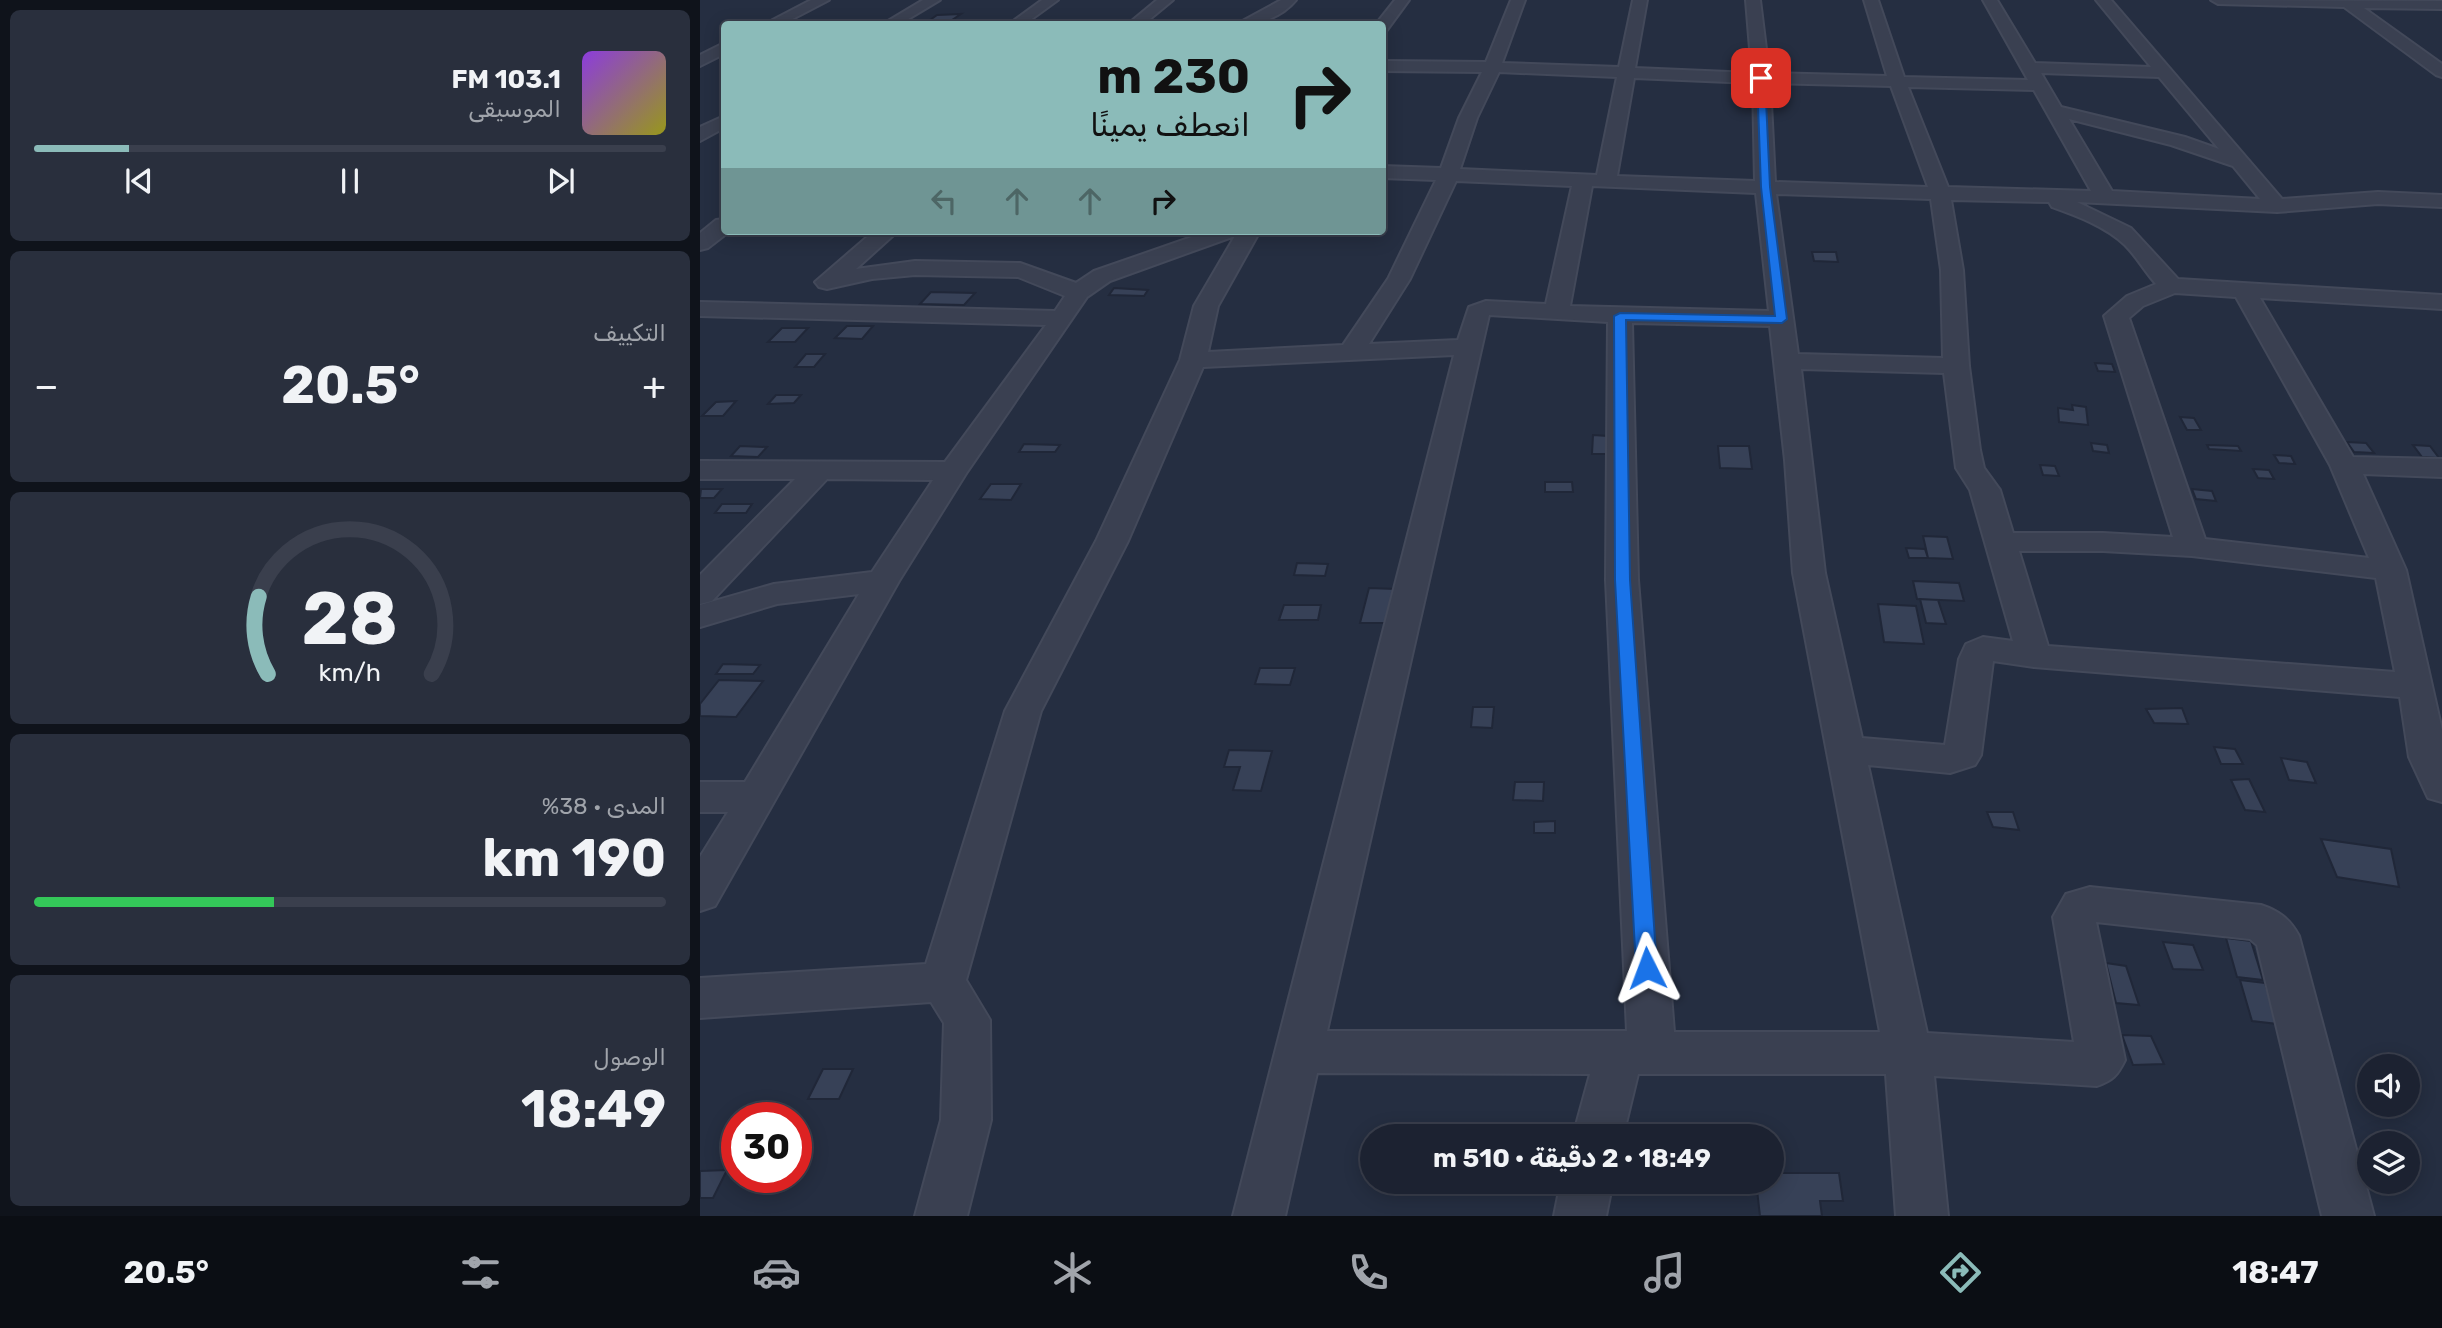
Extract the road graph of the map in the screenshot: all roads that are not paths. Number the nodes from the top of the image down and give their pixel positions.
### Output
1 (822, 0) edge
2 (933, 0) edge
3 (1051, 0) edge
4 (1166, 0) edge
5 (1289, 0) edge
6 (1402, 0) edge
7 (1518, 0) edge
8 (1640, 0) edge
9 (1753, 0) edge
10 (1871, 0) edge
11 (1990, 0) edge
12 (2104, 0) edge
13 (2218, 0) edge
14 (2296, 1) edge
15 (2388, 2) edge
16 (2348, 3) junction
17 (2442, 5) edge
18 (778, 21) edge
19 (895, 21) edge
20 (1020, 21) edge
21 (1139, 21) edge
22 (1251, 21) edge
23 (1386, 22) edge
24 (700, 43) edge
25 (721, 46) edge
26 (721, 48) edge
27 (700, 61) edge
28 (1386, 66) edge
29 (1492, 67) junction
30 (2030, 68) junction
31 (2165, 72) junction
32 (2442, 72) edge
33 (1628, 74) junction
34 (1761, 78) junction
35 (1897, 81) junction
36 (2040, 85) junction
37 (2056, 111) junction
38 (721, 124) edge
39 (704, 143) edge
40 (2241, 163) junction
41 (1386, 172) edge
42 (1449, 174) junction
43 (1583, 179) junction
44 (1606, 180) junction
45 (1765, 187) junction
46 (1940, 194) junction
47 (2019, 195) junction
48 (2105, 197) junction
49 (2442, 201) edge
50 (2277, 206) junction
51 (721, 228) edge
52 (882, 235) edge
53 (1219, 235) edge
54 (1247, 235) edge
55 (700, 243) edge
56 (827, 282) junction
57 (2172, 286) junction
58 (2243, 289) junction
59 (2442, 302) edge
60 (1071, 305) junction
61 (700, 309) edge
62 (794, 310) junction
63 (1557, 311) junction
64 (1620, 316) junction
65 (1782, 319) junction
66 (1467, 347) junction
67 (1351, 353) junction
68 (1193, 360) junction
69 (1787, 360) junction
70 (1956, 366) junction
71 (2344, 465) junction
72 (2442, 468) edge
73 (821, 469) junction
74 (700, 470) edge
75 (953, 471) junction
76 (2002, 542) junction
77 (2192, 547) junction
78 (2390, 570) junction
79 (883, 581) junction
80 (700, 594) edge
81 (700, 616) edge
82 (2034, 656) junction
83 (2416, 686) junction
84 (1847, 750) junction
85 (2442, 788) edge
86 (700, 797) edge
87 (758, 797) junction
88 (700, 894) edge
89 (943, 982) junction
90 (700, 998) edge
91 (1300, 1052) junction
92 (1636, 1052) junction
93 (1908, 1053) junction
94 (1603, 1124) edge
95 (1584, 1194) edge
96 (941, 1216) edge
97 (1259, 1216) edge
98 (1580, 1216) edge
99 (1922, 1216) edge
100 (2348, 1216) edge

1 - 18 street
2 - 19 street
3 - 20 street
4 - 21 street
5 - 22 street
6 - 23 street
7 - 29 street
8 - 33 street
9 - 34 street
10 - 35 street
11 - 30 street
12 - 31 street
13 - 14 street
14 - 16 street
15 - 16 street
15 - 17 street
16 - 32 street
24 - 25 street
26 - 27 street
28 - 29 street
29 - 33 street
29 - 42 street
30 - 31 street
30 - 36 street
31 - 40 street
33 - 34 street
33 - 44 street
34 - 35 street
34 - 45 street
35 - 36 street
35 - 46 street
36 - 37 street
37 - 40 street
37 - 48 street
38 - 39 street
40 - 50 street
41 - 42 street
42 - 43 street
42 - 67 street
43 - 44 street
43 - 63 street
44 - 45 street
45 - 46 street
45 - 65 street
46 - 47 street
46 - 70 street
47 - 48 street
47 - 57 street
48 - 50 street
49 - 50 street
51 - 55 street
52 - 56 street
53 - 60 street
54 - 68 street
56 - 60 street
56 - 62 street
57 - 58 street
57 - 77 street
58 - 59 street
58 - 71 street
60 - 62 street
60 - 75 street
61 - 62 street
63 - 64 street
63 - 66 street
64 - 65 street
64 - 92 street
65 - 69 street
66 - 67 street
66 - 91 street
67 - 68 street
68 - 89 street
69 - 70 street
69 - 84 street
70 - 76 street
71 - 72 street
71 - 78 street
73 - 74 street
73 - 75 street
73 - 80 street
75 - 79 street
76 - 77 street
76 - 82 street
77 - 78 street
78 - 83 street
79 - 81 street
79 - 87 street
82 - 83 street
82 - 84 street
83 - 85 street
84 - 93 street
86 - 87 street
87 - 88 street
89 - 90 street
89 - 96 street
91 - 92 street
91 - 97 street
92 - 93 street
92 - 94 street
93 - 99 street
93 - 100 street
95 - 98 street

